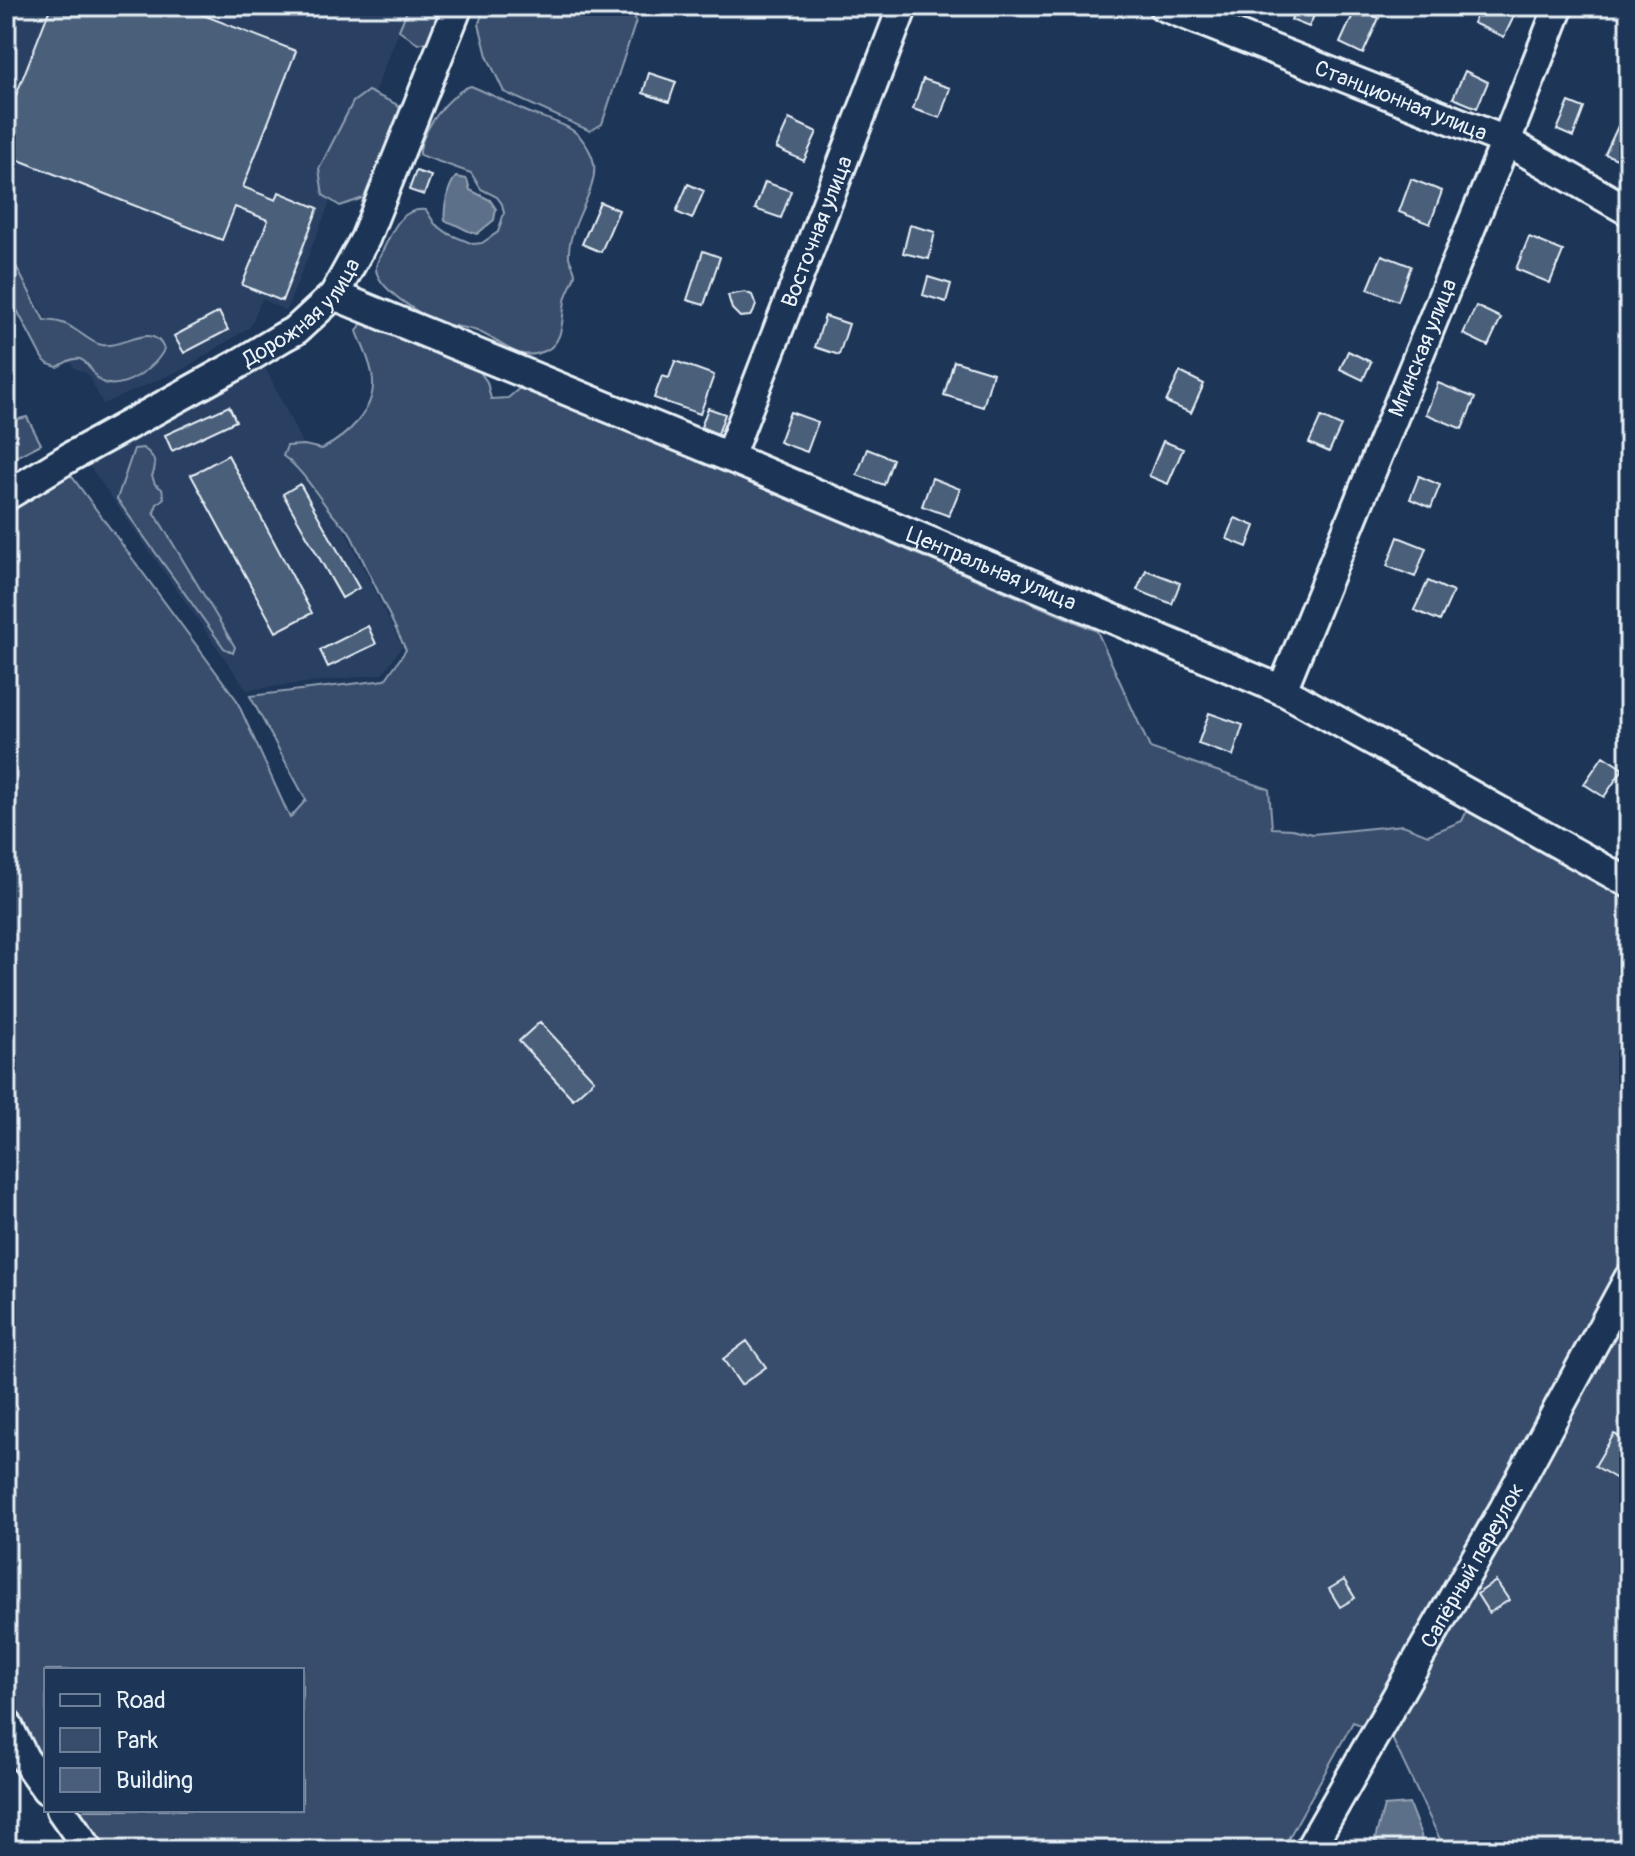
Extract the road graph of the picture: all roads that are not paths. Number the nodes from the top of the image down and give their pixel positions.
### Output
1 (458, 6) edge
2 (903, 6) edge
3 (1163, 6) edge
4 (1559, 6) edge
5 (1506, 141) junction
6 (1629, 211) edge
7 (334, 295) junction
8 (729, 457) junction
9 (6, 496) edge
10 (1282, 690) junction
11 (1629, 883) edge
12 (1629, 1278) edge
13 (6, 1722) edge
14 (44, 1786) edge
15 (62, 1812) edge
16 (89, 1850) edge
17 (1309, 1850) edge

1 - 7 street, Дорожная улица
2 - 8 street, Восточная улица
3 - 5 street, Станционная улица
4 - 5 street, Мгинская улица
5 - 6 street, Станционная улица
5 - 10 street, Мгинская улица
7 - 8 street, Центральная улица
7 - 9 street, Дорожная улица
8 - 10 street, Центральная улица
10 - 11 street, Центральная улица
12 - 17 street, Сапёрный переулок
13 - 14 street
15 - 16 street

